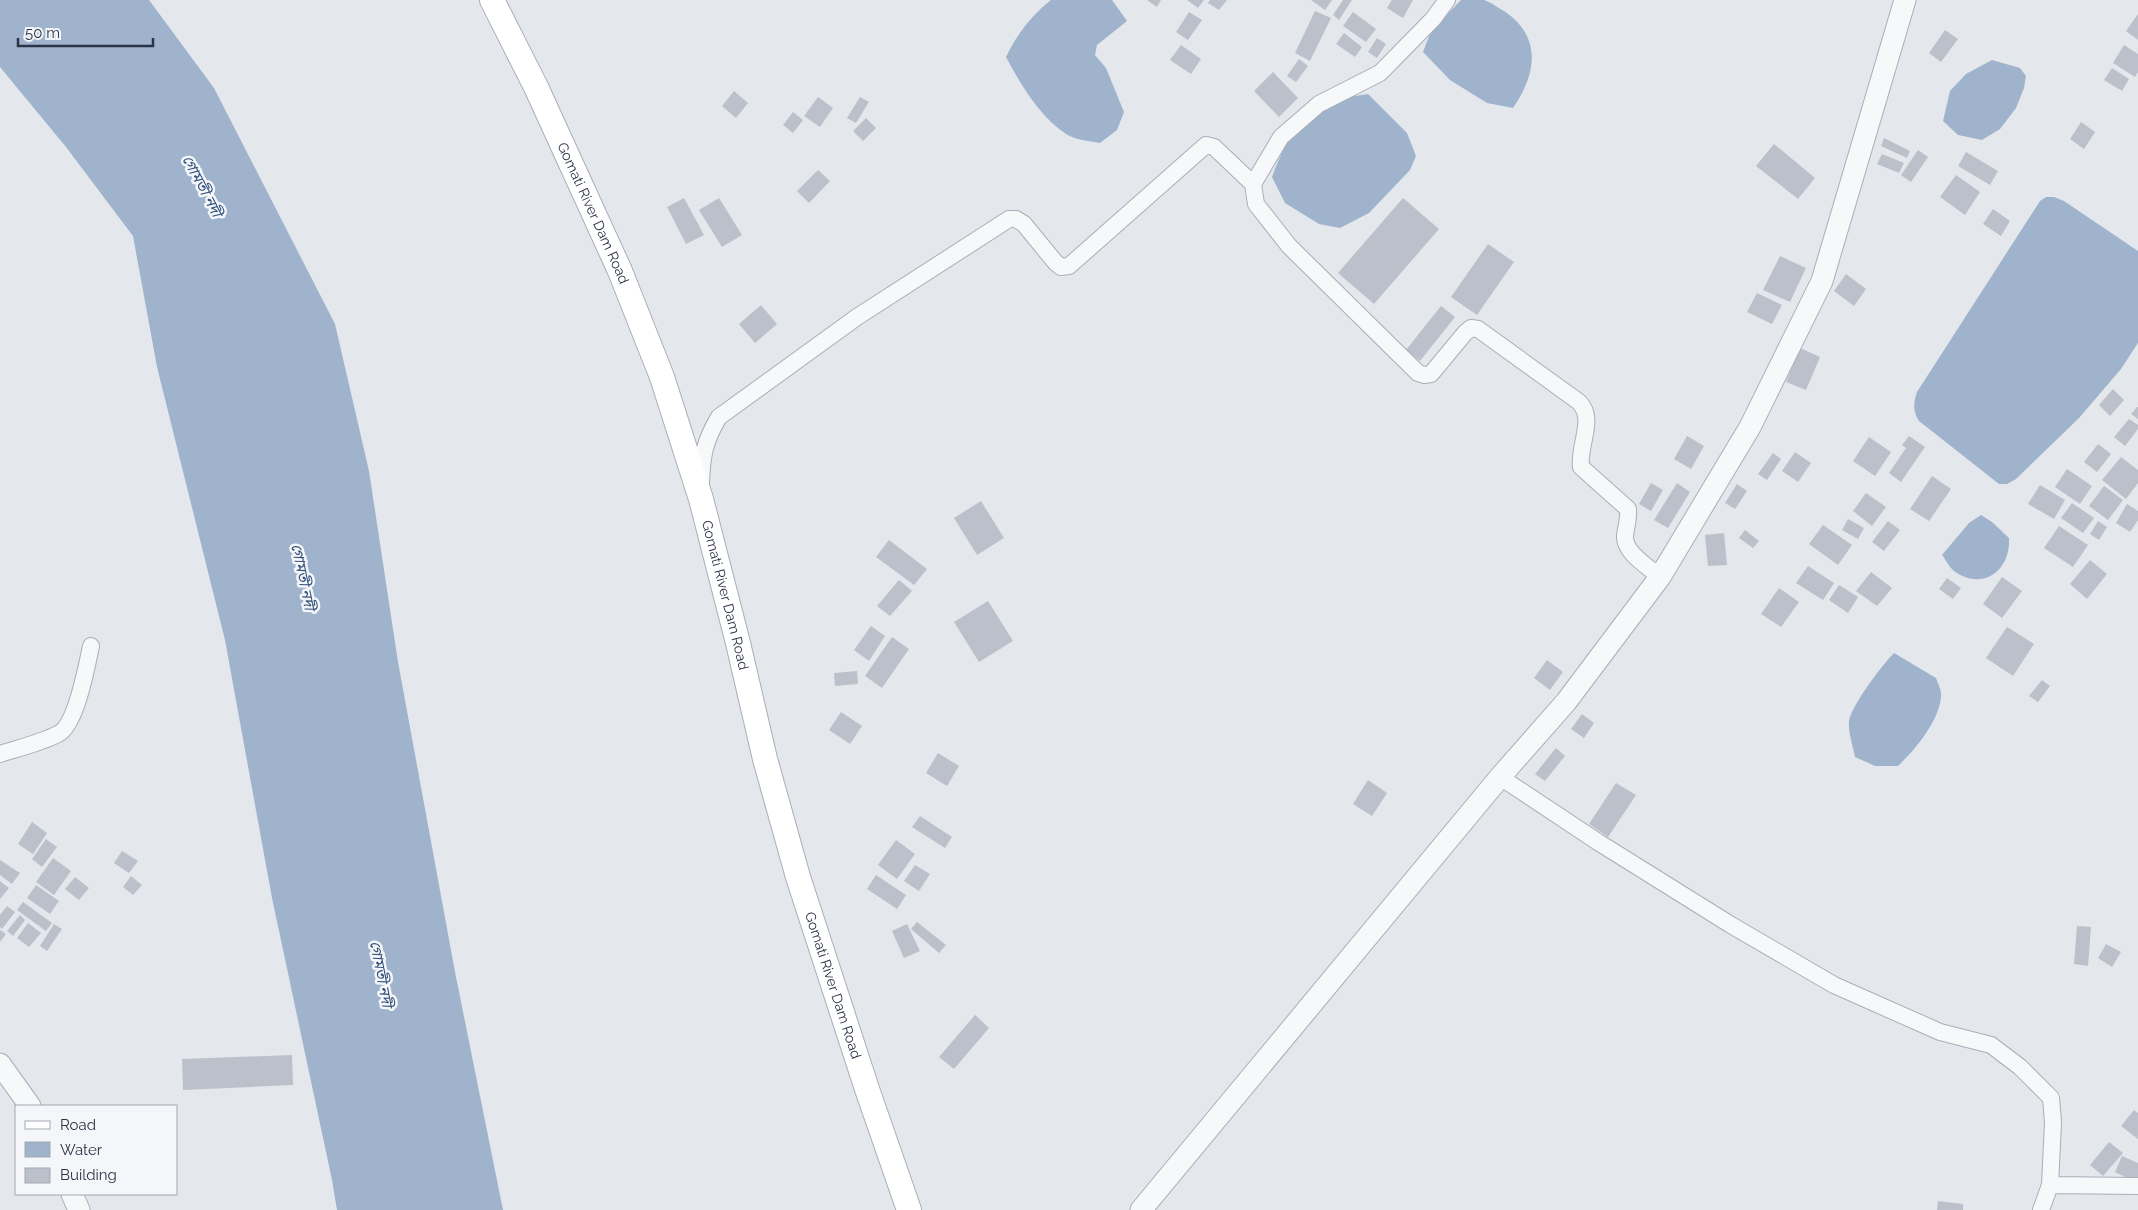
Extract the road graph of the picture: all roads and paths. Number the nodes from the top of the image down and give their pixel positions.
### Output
1 (492, 0) edge
2 (1447, 0) edge
3 (1904, 0) edge
4 (1253, 184) junction
5 (701, 499) junction
6 (1660, 577) junction
7 (92, 646) dead end
8 (0, 754) edge
9 (1500, 777) junction
10 (0, 1064) edge
11 (29, 1105) edge
12 (2050, 1185) junction
13 (2138, 1186) edge
14 (72, 1195) edge
15 (79, 1210) edge
16 (909, 1210) edge
17 (1141, 1210) edge
18 (2041, 1210) edge

1 - 5 main road, Gomati River Dam Road
2 - 4 street
3 - 6 street
4 - 5 street
4 - 6 street
5 - 16 main road, Gomati River Dam Road
6 - 9 street
7 - 8 street
9 - 12 street
9 - 17 street
10 - 11 street
12 - 13 street
12 - 18 street
14 - 15 street

